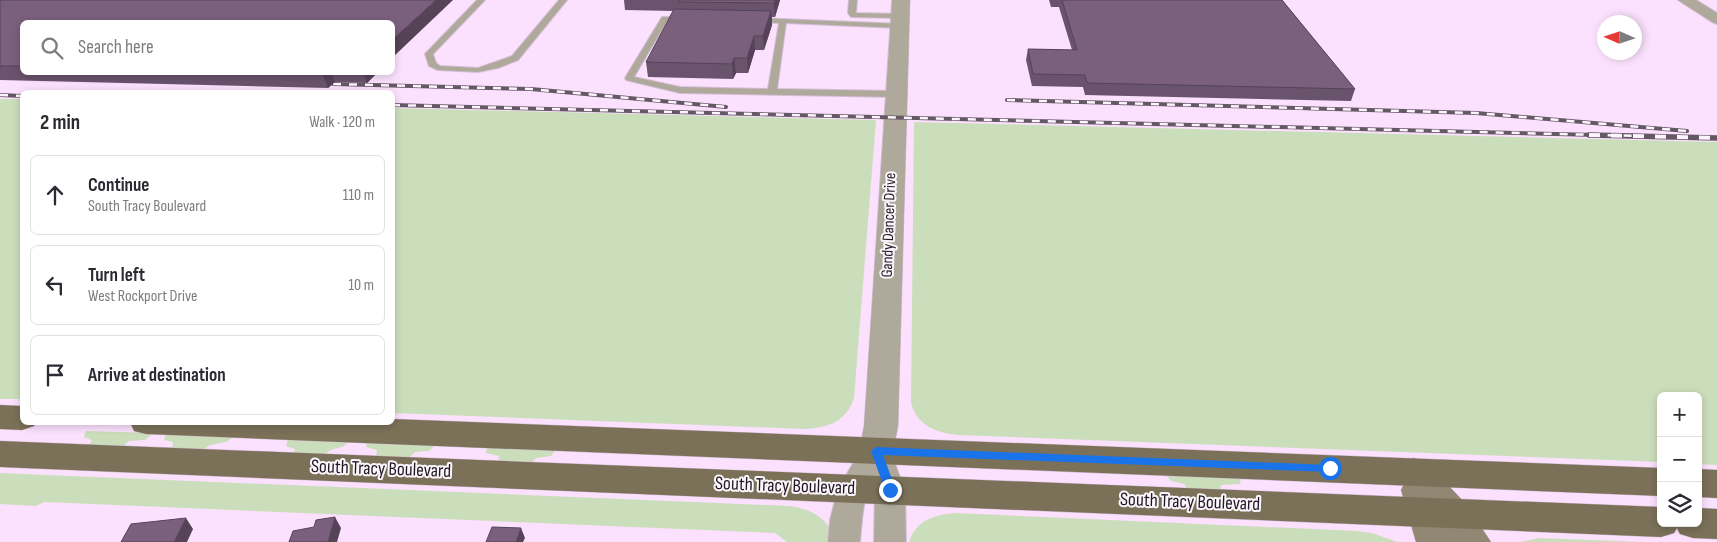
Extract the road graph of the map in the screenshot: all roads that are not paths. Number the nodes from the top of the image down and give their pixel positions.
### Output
1 (481, 0) edge
2 (563, 0) edge
3 (853, 0) edge
4 (1685, 0) edge
5 (900, 14) edge
6 (1717, 18) edge
7 (694, 19) edge
8 (744, 20) edge
9 (783, 21) junction
10 (772, 92) junction
11 (895, 94) junction
12 (0, 417) edge
13 (20, 418) edge
14 (222, 425) edge
15 (876, 451) junction
16 (0, 454) edge
17 (1414, 472) junction
18 (1657, 482) edge
19 (1702, 483) edge
20 (1717, 484) edge
21 (853, 489) junction
22 (890, 490) junction
23 (1437, 522) edge
24 (1657, 522) edge
25 (1702, 523) edge
26 (1717, 524) edge
27 (844, 542) edge
28 (890, 542) edge
29 (1472, 542) edge

1 - 2 lane
3 - 5 lane
4 - 6 street
5 - 9 lane
5 - 11 street, Gandy Dancer Drive
7 - 10 lane
8 - 9 lane
9 - 10 lane
10 - 11 lane
11 - 15 street, Gandy Dancer Drive
12 - 13 main road
14 - 15 main road
15 - 17 main road
15 - 21 street
15 - 22 street
16 - 21 main road, South Tracy Boulevard
17 - 18 main road
17 - 23 main road
19 - 20 main road
21 - 22 main road, South Tracy Boulevard
21 - 27 street
22 - 23 main road, South Tracy Boulevard
22 - 28 street
23 - 24 main road, South Tracy Boulevard
23 - 29 main road
25 - 26 main road

